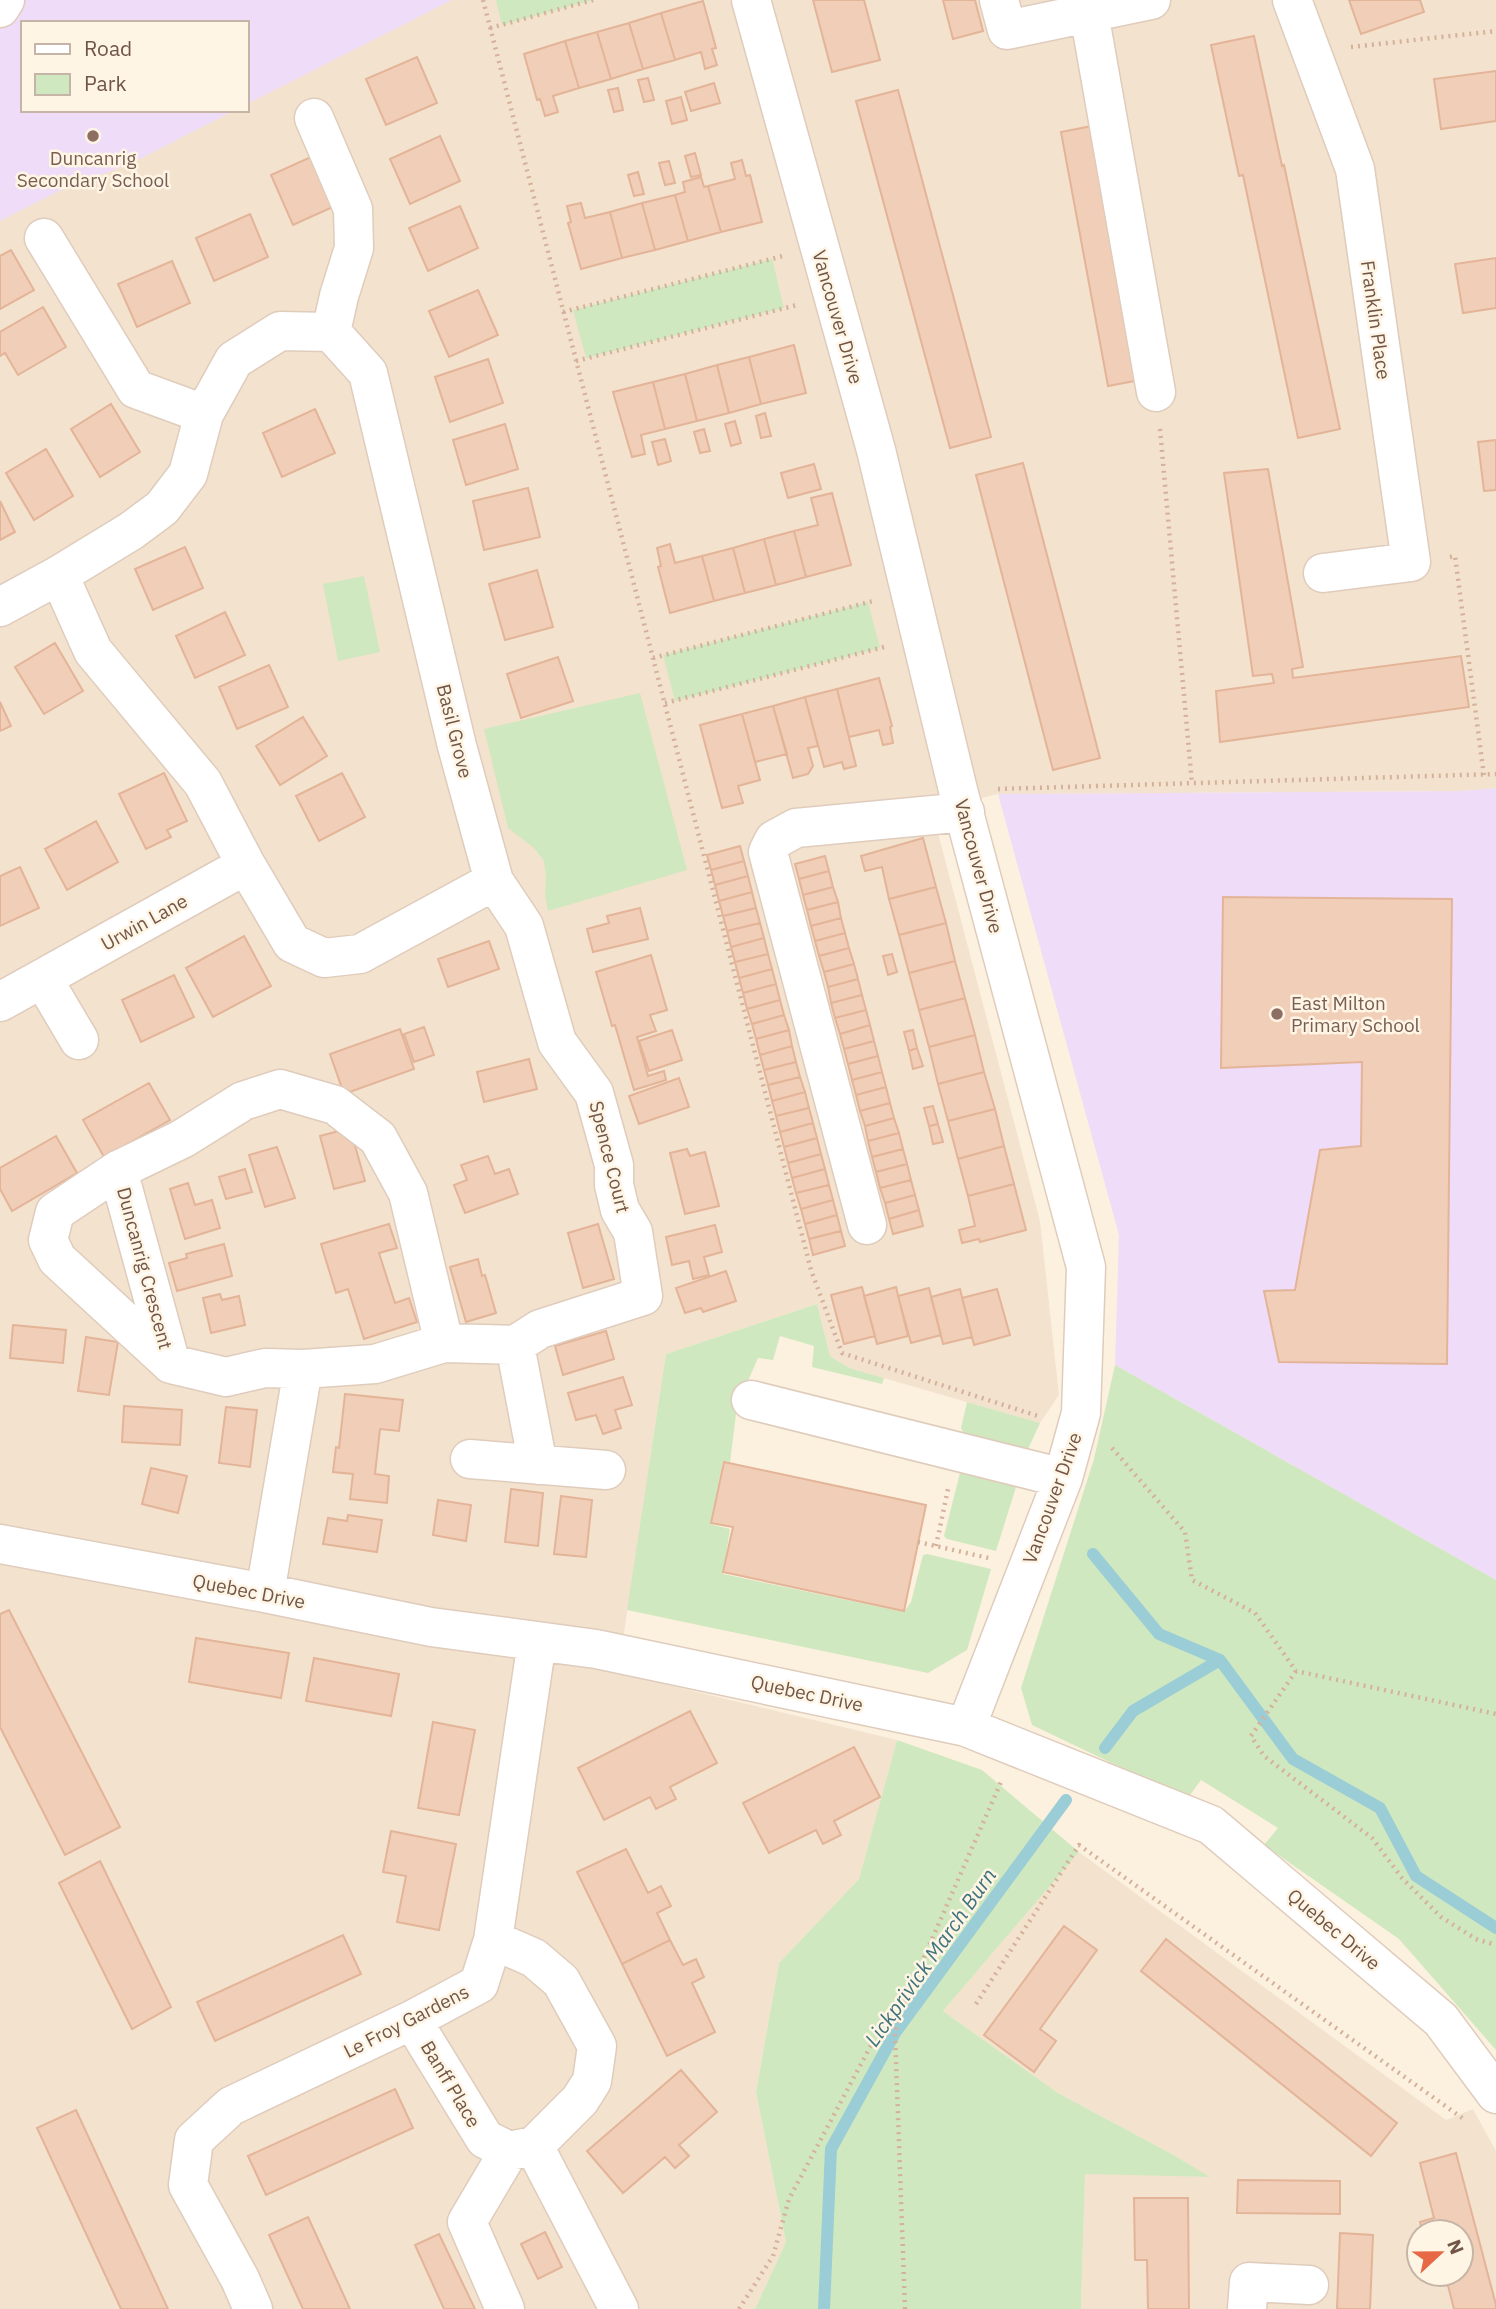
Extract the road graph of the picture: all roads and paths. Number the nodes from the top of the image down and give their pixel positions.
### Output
1 (5, 0) edge
2 (483, 0) edge
3 (593, 0) edge
4 (751, 0) edge
5 (999, 0) edge
6 (1151, 0) edge
7 (1292, 0) edge
8 (0, 8) edge
9 (1089, 13) junction
10 (490, 28) junction
11 (1496, 31) edge
12 (1312, 52) junction
13 (314, 118) dead end
14 (44, 237) dead end
15 (818, 247) junction
16 (832, 296) junction
17 (563, 312) junction
18 (331, 332) junction
19 (576, 361) junction
20 (1156, 392) joint
21 (204, 414) junction
22 (1410, 562) junction
23 (1323, 573) dead end
24 (59, 575) junction
25 (911, 592) junction
26 (0, 607) edge
27 (923, 637) junction
28 (653, 658) junction
29 (665, 703) junction
30 (1496, 774) edge
31 (1484, 776) junction
32 (1192, 784) junction
33 (962, 801) junction
34 (246, 865) junction
35 (494, 881) junction
36 (43, 979) junction
37 (0, 1002) edge
38 (79, 1041) dead end
39 (118, 1170) junction
40 (867, 1226) dead end
41 (444, 1343) junction
42 (515, 1345) junction
43 (171, 1364) junction
44 (303, 1369) junction
45 (751, 1400) dead end
46 (1078, 1429) junction
47 (957, 1452) junction
48 (470, 1459) dead end
49 (1125, 1464) dead end
50 (538, 1465) junction
51 (606, 1470) dead end
52 (1063, 1478) junction
53 (918, 1542) dead end
54 (0, 1544) edge
55 (936, 1546) junction
56 (1027, 1570) junction
57 (265, 1593) junction
58 (537, 1641) junction
59 (1296, 1671) junction
60 (1496, 1714) edge
61 (966, 1727) junction
62 (1017, 1746) junction
63 (493, 1940) junction
64 (1496, 1945) edge
65 (906, 1996) junction
66 (976, 2004) dead end
67 (412, 2020) junction
68 (1496, 2094) edge
69 (1468, 2123) dead end
70 (521, 2149) junction
71 (1309, 2285) dead end
72 (253, 2309) edge
73 (505, 2309) edge
74 (619, 2309) edge
75 (739, 2309) edge
76 (905, 2309) edge
77 (1247, 2309) edge

1 - 8 street
2 - 10 path
3 - 10 path
4 - 15 street, Vancouver Drive
5 - 9 street
6 - 9 street
7 - 12 street, Franklin Place
9 - 20 street
10 - 17 path
11 - 12 path
12 - 22 street, Franklin Place
13 - 18 street
14 - 21 street
15 - 16 street, Vancouver Drive
15 - 17 path
16 - 19 path
16 - 25 street, Vancouver Drive
17 - 19 path
18 - 21 street
18 - 35 street, Basil Grove
19 - 28 path
20 - 32 path
21 - 24 street
22 - 23 street
22 - 31 path
24 - 26 street
24 - 34 street
25 - 27 street, Vancouver Drive
25 - 28 path
27 - 29 path
27 - 33 street, Vancouver Drive
28 - 29 path
29 - 46 path
30 - 31 path
31 - 32 path
32 - 33 path
33 - 40 street
33 - 46 street, Vancouver Drive
34 - 35 street
34 - 36 street, Urwin Lane
35 - 42 street, Spence Court
36 - 37 street, Urwin Lane
36 - 38 street
39 - 41 street, Duncanrig Crescent
39 - 43 street, Duncanrig Crescent
39 - 43 street
41 - 42 street
41 - 44 street
42 - 50 street
43 - 44 street, Duncanrig Crescent
44 - 57 street
45 - 47 street
46 - 52 street, Vancouver Drive
47 - 52 street
47 - 55 path
48 - 50 street
49 - 59 path
50 - 51 street
52 - 56 street, Vancouver Drive
53 - 55 path
54 - 57 street, Quebec Drive
55 - 56 path
56 - 61 street, Vancouver Drive
57 - 58 street, Quebec Drive
58 - 61 street, Quebec Drive
58 - 63 street, Le Froy Gardens
59 - 60 path
59 - 64 path
61 - 62 street, Quebec Drive
62 - 65 path
62 - 68 street, Quebec Drive
63 - 67 street, Le Froy Gardens
63 - 70 street
65 - 75 path
65 - 76 path
66 - 69 path
67 - 70 street, Banff Place
67 - 72 street, Le Froy Gardens
70 - 73 street
70 - 74 street, Banff Place
71 - 77 street

